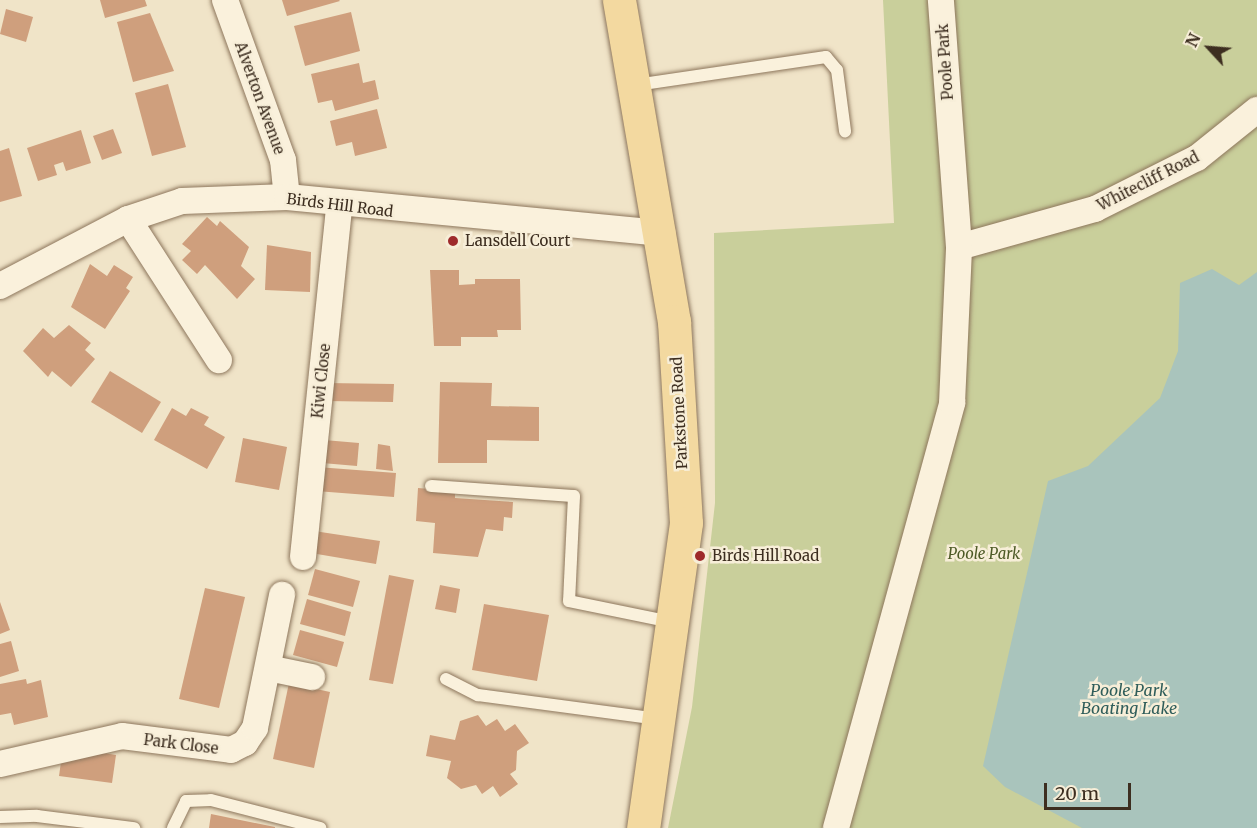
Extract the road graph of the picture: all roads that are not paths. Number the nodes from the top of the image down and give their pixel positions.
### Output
1 (225, 0) edge
2 (618, 0) edge
3 (941, 0) edge
4 (634, 85) junction
5 (1257, 111) edge
6 (845, 131) dead end
7 (287, 197) junction
8 (339, 206) junction
9 (128, 219) junction
10 (662, 233) junction
11 (959, 247) junction
12 (0, 286) edge
13 (219, 360) dead end
14 (431, 486) dead end
15 (303, 557) dead end
16 (282, 595) dead end
17 (675, 622) junction
18 (268, 668) junction
19 (312, 677) dead end
20 (446, 679) dead end
21 (662, 719) junction
22 (0, 764) edge
23 (0, 817) edge
24 (134, 828) edge
25 (173, 828) edge
26 (320, 828) edge
27 (643, 828) edge
28 (836, 828) edge

1 - 7 street, Alverton Avenue
2 - 4 main road, Parkstone Road
3 - 11 street, Poole Park
4 - 6 lane
4 - 10 main road, Parkstone Road
5 - 11 street, Whitecliff Road
7 - 8 street, Birds Hill Road
7 - 9 street, Birds Hill Road
8 - 10 street, Birds Hill Road
8 - 15 street, Kiwi Close
9 - 12 street, Birds Hill Road
9 - 13 street
10 - 17 main road, Parkstone Road
11 - 28 street, Poole Park
14 - 17 lane
16 - 18 street, Park Close
17 - 21 main road, Parkstone Road
18 - 19 street
18 - 22 street, Park Close
20 - 21 lane
21 - 27 main road, Parkstone Road
23 - 24 lane
25 - 26 lane

